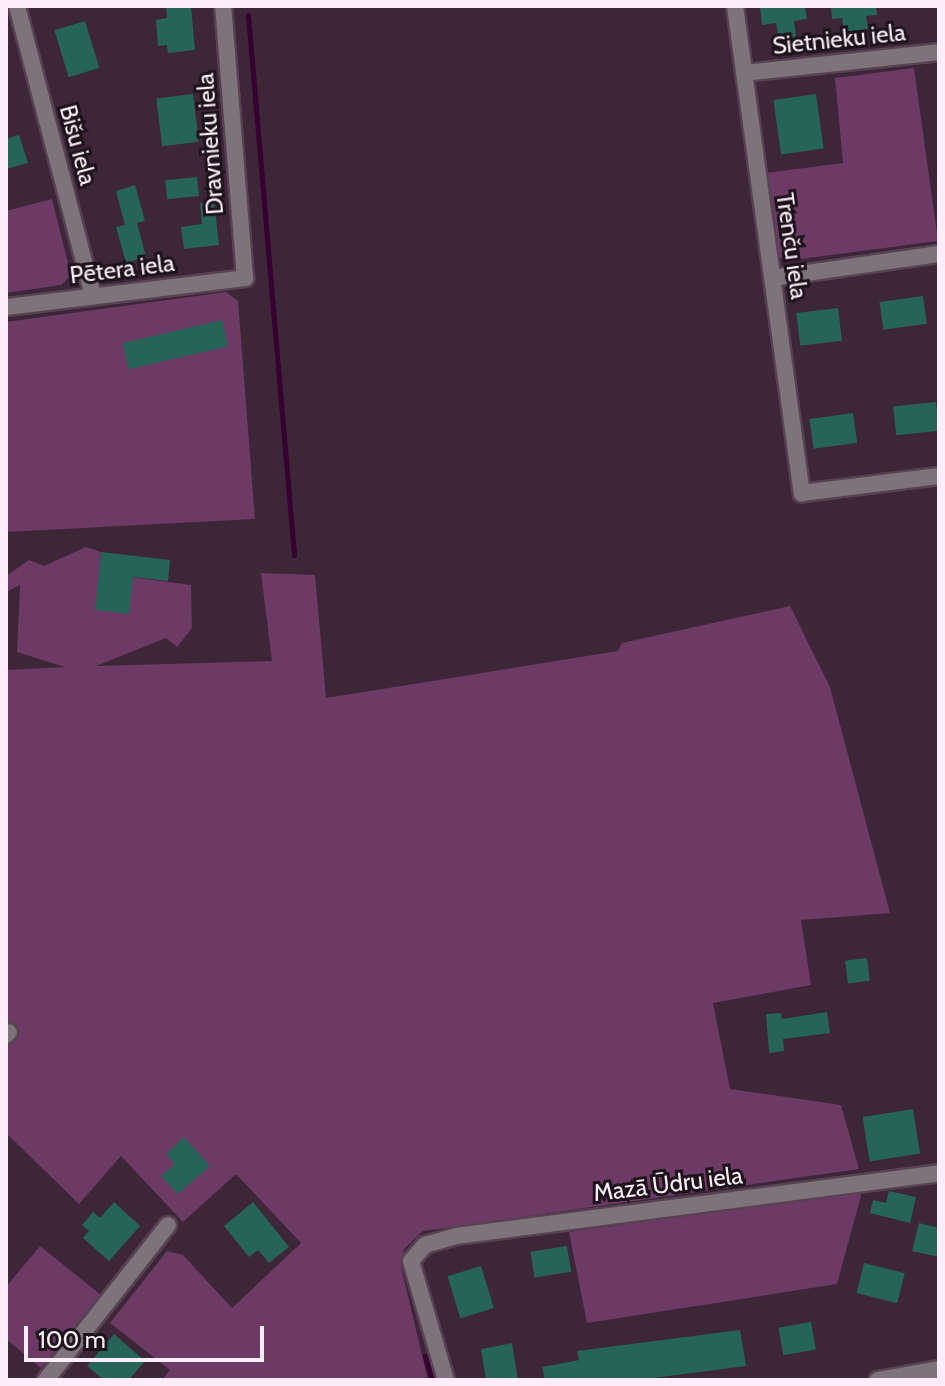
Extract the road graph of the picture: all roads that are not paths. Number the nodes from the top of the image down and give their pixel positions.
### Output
1 (17, 6) edge
2 (225, 6) edge
3 (735, 6) edge
4 (939, 52) edge
5 (744, 73) junction
6 (939, 254) edge
7 (245, 278) joint
8 (772, 278) junction
9 (93, 296) junction
10 (6, 307) edge
11 (939, 476) edge
12 (939, 1173) edge
13 (168, 1225) dead end
14 (939, 1369) edge
15 (46, 1380) edge
16 (446, 1380) edge
17 (878, 1380) edge

1 - 9 street, Bišu iela
2 - 7 street, Dravnieku iela
3 - 5 street, Trenču iela
4 - 5 street, Sietnieku iela
5 - 8 street, Trenču iela
6 - 8 street
7 - 9 street, Pētera iela
8 - 11 street, Trenču iela
9 - 10 street, Pētera iela
12 - 16 street, Mazā Ūdru iela
13 - 15 street
14 - 17 street

